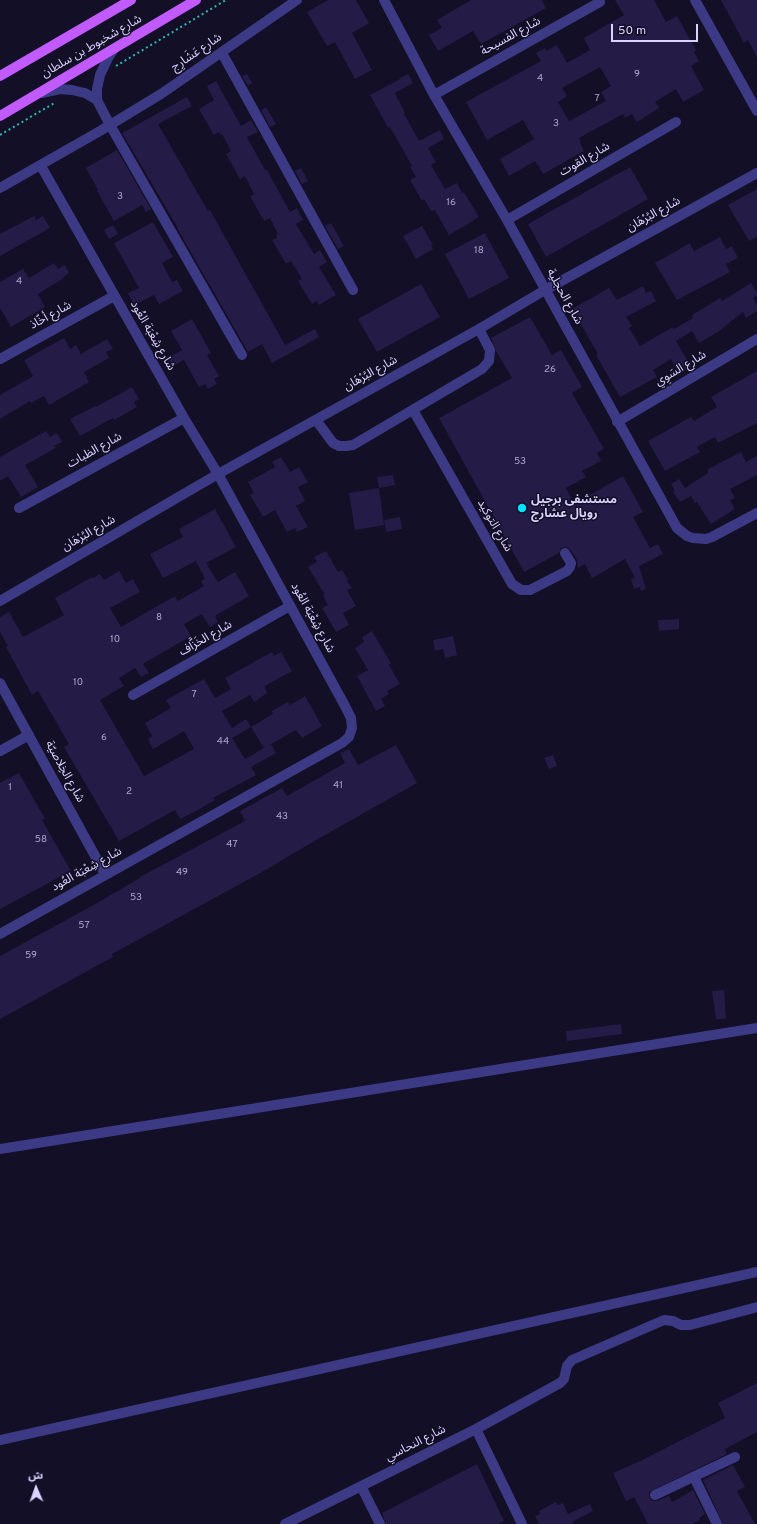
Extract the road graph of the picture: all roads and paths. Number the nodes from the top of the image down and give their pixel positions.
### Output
1 (196, 0) edge
2 (297, 0) edge
3 (384, 0) edge
4 (695, 0) edge
5 (128, 1) edge
6 (600, 2) dead end
7 (114, 49) junction
8 (222, 53) junction
9 (0, 76) edge
10 (434, 94) junction
11 (36, 95) junction
12 (97, 100) junction
13 (757, 111) edge
14 (0, 116) edge
15 (676, 122) dead end
16 (110, 124) junction
17 (41, 166) junction
18 (757, 173) edge
19 (0, 188) edge
20 (507, 220) junction
21 (353, 290) dead end
22 (545, 290) junction
23 (114, 296) junction
24 (479, 329) junction
25 (757, 339) edge
26 (242, 355) dead end
27 (0, 358) edge
28 (413, 410) junction
29 (184, 418) junction
30 (316, 420) junction
31 (617, 422) junction
32 (218, 474) junction
33 (19, 508) dead end
34 (757, 513) edge
35 (565, 553) dead end
36 (0, 601) edge
37 (290, 606) junction
38 (0, 683) edge
39 (133, 695) dead end
40 (29, 735) junction
41 (0, 751) edge
42 (105, 874) junction
43 (0, 934) edge
44 (757, 1028) edge
45 (0, 1149) edge
46 (757, 1272) edge
47 (757, 1307) edge
48 (476, 1429) junction
49 (0, 1440) edge
50 (735, 1457) dead end
51 (694, 1477) junction
52 (361, 1486) junction
53 (655, 1496) dead end
54 (285, 1524) edge
55 (380, 1524) edge
56 (522, 1524) edge
57 (717, 1524) edge

1 - 7 main road, شارع شخبوط بن سلطان
2 - 8 street, شارع عَشَارِج
3 - 10 street, شارع الحجلية
4 - 13 street
5 - 9 main road, شارع شخبوط بن سلطان
6 - 10 street, شارع الفسيحة
7 - 11 main road, شارع شخبوط بن سلطان
7 - 12 street
8 - 16 street, شارع عَشَارِج
8 - 21 street
10 - 20 street, شارع الحجلية
11 - 12 street
11 - 14 main road, شارع شخبوط بن سلطان
12 - 16 street
15 - 20 street, شارع القوت
16 - 17 street, شارع عَشَارِج
16 - 26 street
17 - 19 street, شارع عَشَارِج
17 - 23 street, شارع شِعْبَة العُود
18 - 22 street, شارع البُرْهَان
20 - 22 street, شارع الحجلية
22 - 24 street, شارع البُرْهَان
22 - 31 street, شارع الحجلية
23 - 27 street, شارع أخّاذ
23 - 29 street, شارع شِعْبَة العُود
24 - 28 street
24 - 30 street, شارع البُرْهَان
25 - 31 street, شارع السَوِي
28 - 30 street
28 - 35 street, شارع التوكيد
29 - 32 street, شارع شِعْبَة العُود
29 - 33 street, شارع الظبات
30 - 32 street, شارع البُرْهَان
31 - 34 street, شارع الحجلية
32 - 36 street, شارع البُرْهَان
32 - 37 street, شارع شِعْبَة العُود
37 - 39 street, شارع الخَزَّاف
37 - 42 street, شارع شِعْبَة العُود
38 - 40 street, شارع الخِلاصيّة
40 - 41 street
40 - 42 street, شارع الخِلاصيّة
42 - 43 street, شارع شِعْبَة العُود
44 - 45 street
46 - 49 street
47 - 48 street, شارع النحاسي
48 - 52 street, شارع النحاسي
48 - 56 street
50 - 51 street
51 - 53 street
51 - 57 street
52 - 54 street, شارع النحاسي
52 - 55 street

